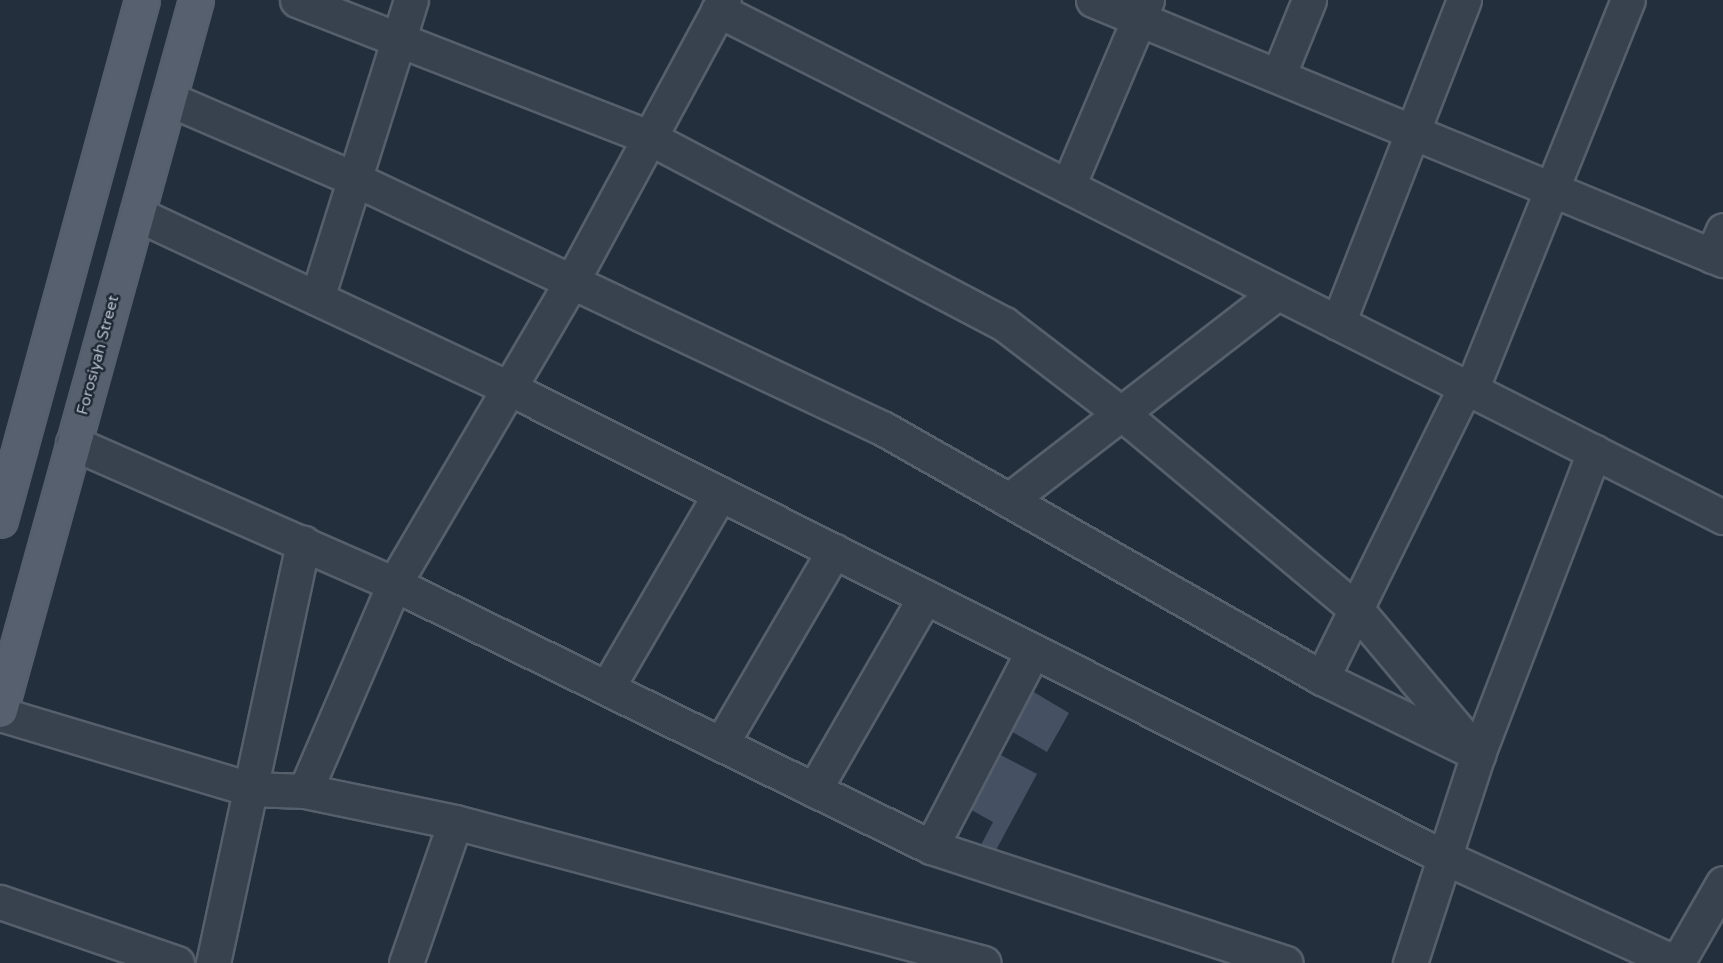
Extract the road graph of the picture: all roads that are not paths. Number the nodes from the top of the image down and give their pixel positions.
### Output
1 (142, 0) edge
2 (196, 0) edge
3 (297, 0) edge
4 (411, 0) edge
5 (1093, 0) edge
6 (1309, 0) edge
7 (1464, 0) edge
8 (1628, 0) edge
9 (721, 5) edge
10 (1143, 10) edge
11 (401, 38) junction
12 (1279, 74) junction
13 (169, 99) junction
14 (1412, 130) junction
15 (648, 137) junction
16 (352, 178) junction
17 (1068, 186) junction
18 (1552, 189) junction
19 (137, 214) junction
20 (1720, 249) edge
21 (572, 281) junction
22 (1277, 292) junction
23 (317, 298) junction
24 (1338, 323) junction
25 (509, 388) junction
26 (1468, 388) junction
27 (1121, 413) junction
28 (74, 443) junction
29 (1594, 452) junction
30 (720, 494) junction
31 (1009, 500) junction
32 (1723, 517) edge
33 (0, 520) edge
34 (303, 543) junction
35 (834, 551) junction
36 (394, 584) junction
37 (925, 597) junction
38 (1356, 609) junction
39 (1033, 651) junction
40 (1322, 678) junction
41 (607, 688) junction
42 (0, 712) edge
43 (721, 744) junction
44 (1478, 754) junction
45 (250, 789) junction
46 (814, 790) junction
47 (305, 791) junction
48 (455, 822) junction
49 (931, 848) junction
50 (1446, 858) junction
51 (1723, 883) edge
52 (0, 902) edge
53 (177, 963) edge
54 (213, 963) edge
55 (406, 963) edge
56 (984, 963) edge
57 (1285, 963) edge
58 (1410, 963) edge
59 (1676, 963) edge

1 - 33 main road
2 - 13 main road, Forosiyah Street
3 - 11 street
4 - 11 street
5 - 10 street
6 - 12 street
7 - 14 street
8 - 18 street
9 - 15 street
9 - 17 street
10 - 12 street
10 - 17 street
11 - 15 street
11 - 16 street
12 - 14 street
13 - 16 street
13 - 19 main road, Forosiyah Street
14 - 18 street
14 - 24 street
15 - 21 street
15 - 27 street
16 - 21 street
16 - 23 street
17 - 22 street
18 - 20 street
18 - 26 street
19 - 23 street
19 - 28 main road, Forosiyah Street
21 - 25 street
21 - 31 street
22 - 24 street
22 - 27 street
23 - 25 street
24 - 26 street
25 - 30 street
25 - 36 street
26 - 29 street
26 - 38 street
27 - 31 street
27 - 38 street
28 - 34 street
28 - 42 main road, Forosiyah Street
29 - 32 street
29 - 44 street
30 - 35 street
30 - 41 street
31 - 40 street
34 - 36 street
34 - 45 street
35 - 37 street
35 - 43 street
36 - 41 street
36 - 47 street
37 - 39 street
37 - 46 street
38 - 40 street
38 - 44 street
39 - 49 street
39 - 50 street
40 - 44 street
41 - 43 street
42 - 45 street
43 - 46 street
44 - 50 street
45 - 47 street
45 - 54 street
46 - 49 street
47 - 48 street
48 - 55 street
48 - 56 street
49 - 57 street
50 - 58 street
50 - 59 street
51 - 59 street
52 - 53 street

